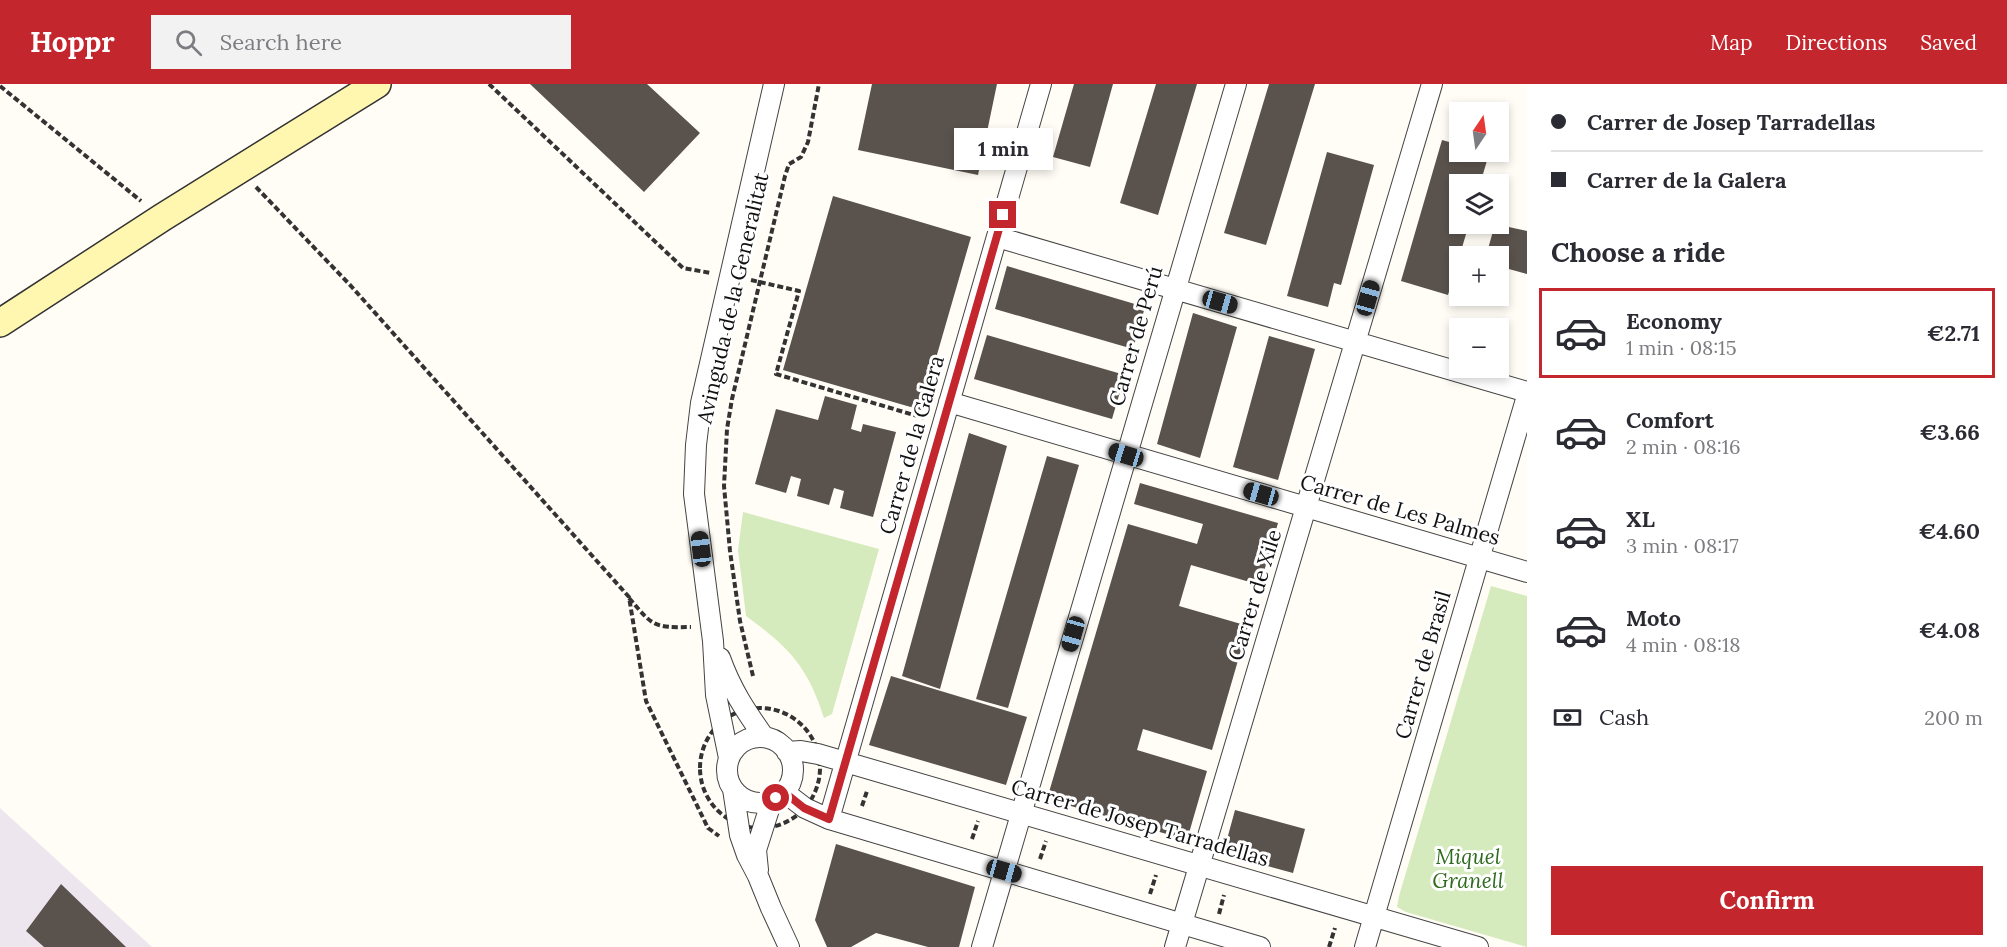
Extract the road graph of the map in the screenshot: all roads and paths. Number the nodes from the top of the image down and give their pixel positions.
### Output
1 (377, 84) edge
2 (489, 84) edge
3 (774, 84) edge
4 (819, 84) edge
5 (1041, 84) edge
6 (1236, 84) edge
7 (1432, 84) edge
8 (0, 86) edge
9 (239, 170) junction
10 (163, 218) junction
11 (997, 237) junction
12 (730, 276) junction
13 (760, 282) junction
14 (1175, 289) junction
15 (0, 323) edge
16 (1355, 341) junction
17 (1527, 394) edge
18 (949, 402) junction
19 (944, 424) junction
20 (1126, 455) junction
21 (1306, 507) junction
22 (1479, 558) junction
23 (1527, 572) edge
24 (629, 597) junction
25 (712, 633) junction
26 (754, 680) dead end
27 (760, 697) dead end
28 (754, 710) junction
29 (722, 723) junction
30 (764, 737) junction
31 (787, 752) junction
32 (818, 754) junction
33 (729, 758) junction
34 (846, 762) junction
35 (873, 770) junction
36 (734, 789) junction
37 (778, 796) junction
38 (984, 803) junction
39 (804, 808) junction
40 (1020, 814) junction
41 (829, 819) junction
42 (1051, 823) junction
43 (739, 824) junction
44 (762, 827) junction
45 (855, 827) junction
46 (744, 847) junction
47 (1163, 855) junction
48 (966, 860) junction
49 (1200, 865) junction
50 (1004, 871) junction
51 (1230, 874) junction
52 (758, 876) junction
53 (1034, 880) junction
54 (1144, 913) junction
55 (1374, 916) junction
56 (1182, 924) junction
57 (1214, 933) junction
58 (789, 947) edge
59 (982, 947) edge
60 (1175, 947) edge
61 (1260, 947) edge
62 (1365, 947) edge
63 (1478, 947) edge

1 - 9 street
2 - 12 path
3 - 12 street, Avinguda de la Generalitat
4 - 13 path, Avinguda de la Generalitat
5 - 11 street, Carrer de la Galera
6 - 14 street, Carrer de Perú
7 - 16 street, Carrer de Xile
8 - 10 path
9 - 10 street
9 - 24 path
10 - 15 street
11 - 14 street
11 - 18 street, Carrer de la Galera
12 - 13 path
12 - 25 street, Avinguda de la Generalitat
13 - 19 path
13 - 26 path, Avinguda de la Generalitat
14 - 16 street
14 - 20 street, Carrer de Perú
16 - 17 street
16 - 21 street, Carrer de Xile
17 - 22 street, Carrer de Brasil
18 - 19 street, Carrer de la Galera
18 - 20 street, Carrer de Les Palmes
19 - 34 street, Carrer de la Galera
20 - 21 street, Carrer de Les Palmes
20 - 40 street, Carrer de Perú
21 - 22 street, Carrer de Les Palmes
21 - 49 street, Carrer de Xile
22 - 23 street, Carrer de Les Palmes
22 - 55 street, Carrer de Brasil
24 - 25 path
24 - 46 path
25 - 28 street, Avinguda de la Generalitat
25 - 29 street, Avinguda de la Generalitat
27 - 28 path
28 - 29 path
28 - 30 street, Avinguda de la Generalitat
28 - 32 path
29 - 33 street, Avinguda de la Generalitat
29 - 43 path
30 - 31 street
30 - 33 street
31 - 32 street, Carrer de Josep Tarradellas
31 - 37 street
32 - 34 street, Carrer de Josep Tarradellas
32 - 39 path
33 - 36 street
34 - 35 street, Carrer de Josep Tarradellas
34 - 41 street, Carrer de la Galera
35 - 38 street, Carrer de Josep Tarradellas
35 - 45 path
36 - 37 street
36 - 43 street
37 - 39 street
37 - 44 street
38 - 40 street, Carrer de Josep Tarradellas
38 - 48 path
39 - 41 street
39 - 44 path
40 - 42 street, Carrer de Josep Tarradellas
40 - 50 street, Carrer de Perú
41 - 45 street
42 - 47 street, Carrer de Josep Tarradellas
42 - 53 path
43 - 44 path
43 - 46 street
44 - 52 street
45 - 48 street
46 - 52 street
47 - 49 street, Carrer de Josep Tarradellas
47 - 54 path
48 - 50 street
49 - 51 street, Carrer de Josep Tarradellas
49 - 56 street, Carrer de Xile
50 - 53 street
50 - 59 street, Carrer de Perú
51 - 55 street, Carrer de Josep Tarradellas
51 - 57 path
52 - 58 street
53 - 54 street
54 - 56 street
55 - 62 street, Carrer de Brasil
55 - 63 street, Carrer de Josep Tarradellas
56 - 57 street
56 - 60 street, Carrer de Xile
57 - 61 street

